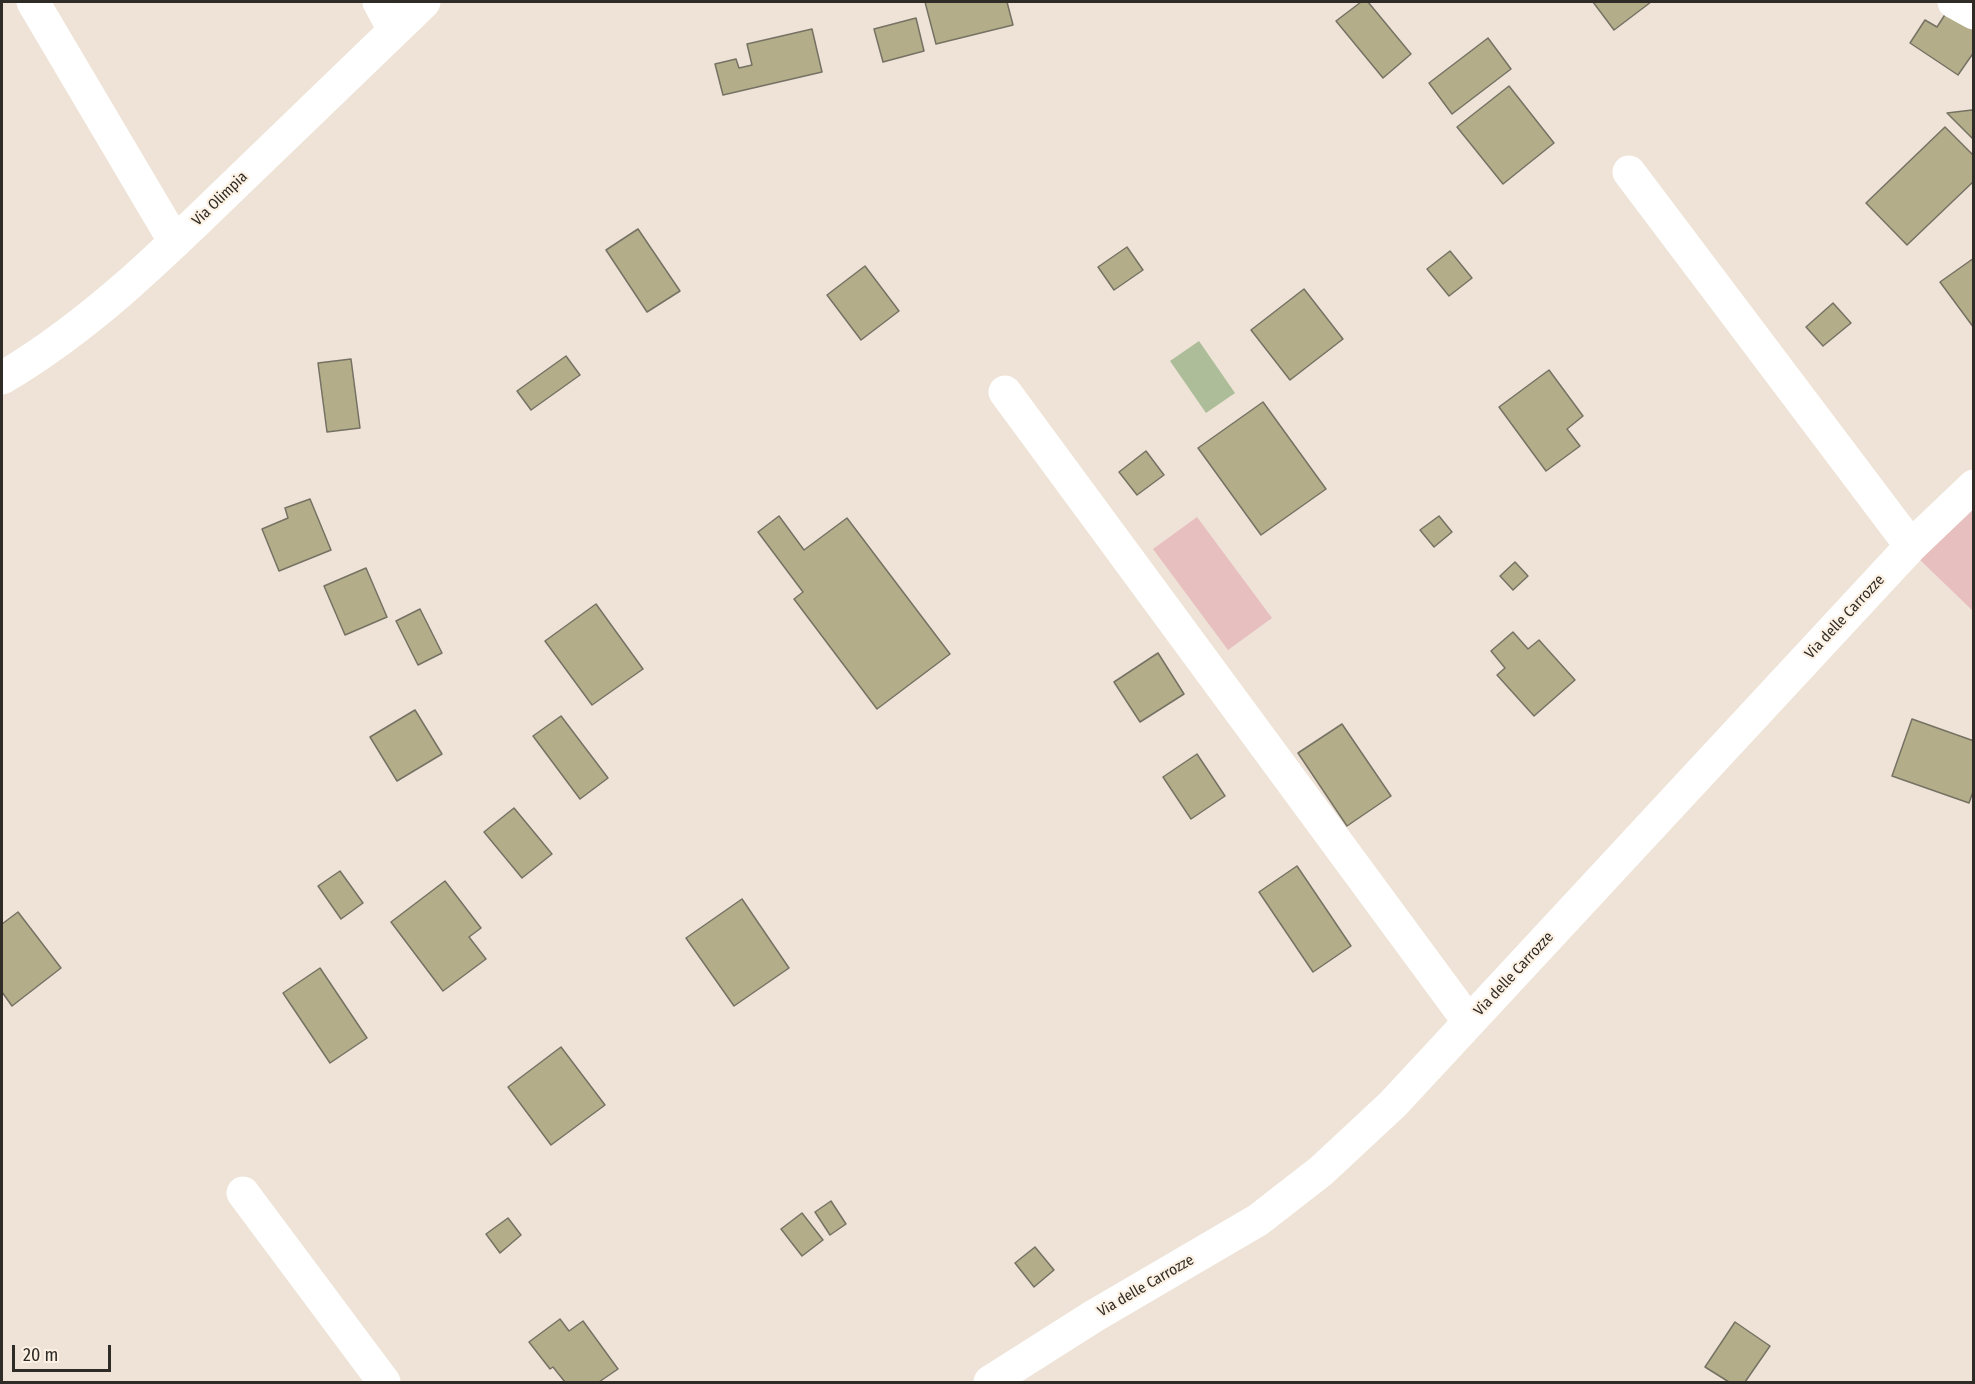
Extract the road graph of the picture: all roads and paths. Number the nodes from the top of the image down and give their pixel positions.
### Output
1 (33, 2) edge
2 (379, 2) edge
3 (424, 2) edge
4 (1954, 2) edge
5 (1974, 13) edge
6 (394, 30) junction
7 (1629, 172) dead end
8 (175, 242) junction
9 (6, 365) edge
10 (1005, 392) dead end
11 (1974, 486) edge
12 (1911, 546) junction
13 (1469, 1023) junction
14 (243, 1193) dead end
15 (384, 1383) edge
16 (990, 1383) edge

1 - 8 street
2 - 6 street
3 - 6 street, Via Olimpia
4 - 5 street
6 - 8 street, Via Olimpia
7 - 12 street
8 - 9 street, Via Olimpia
10 - 13 street
11 - 12 street, Via delle Carrozze
12 - 13 street, Via delle Carrozze
13 - 16 street, Via delle Carrozze
14 - 15 street

